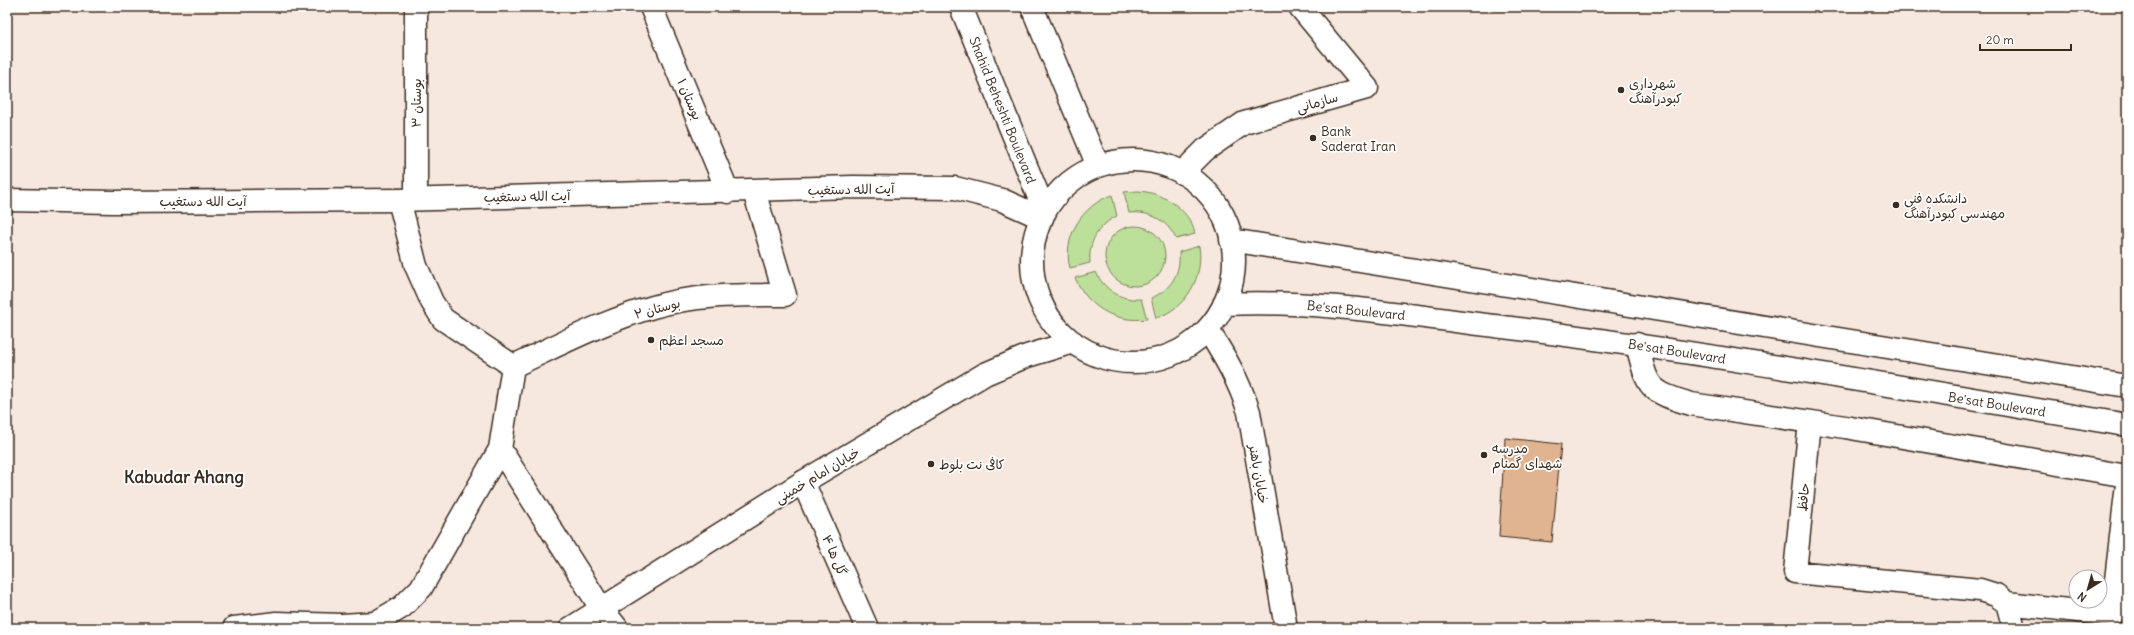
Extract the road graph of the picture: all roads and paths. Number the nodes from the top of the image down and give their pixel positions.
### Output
1 (416, 7) edge
2 (651, 7) edge
3 (961, 7) edge
4 (1032, 7) edge
5 (1300, 7) edge
6 (1098, 166) junction
7 (1182, 173) junction
8 (754, 191) junction
9 (728, 192) junction
10 (407, 199) junction
11 (7, 200) edge
12 (1043, 215) junction
13 (1231, 240) junction
14 (1224, 304) junction
15 (1208, 330) junction
16 (1073, 342) junction
17 (1637, 344) junction
18 (514, 366) junction
19 (2127, 386) edge
20 (1810, 422) junction
21 (2127, 425) edge
22 (500, 449) junction
23 (2127, 476) edge
24 (804, 482) junction
25 (2127, 484) edge
26 (2007, 604) junction
27 (601, 608) junction
28 (234, 628) edge
29 (571, 628) edge
30 (617, 628) edge
31 (867, 628) edge
32 (1286, 628) edge
33 (2014, 628) edge

1 - 10 street, بوستان ۳
2 - 9 street, بوستان ۱
3 - 12 street, Shahid Beheshti Boulevard
4 - 6 street
5 - 7 street, سازمانی
6 - 7 street
6 - 12 street
7 - 13 street
8 - 9 street, آیت الله دستغیب
8 - 12 street, آیت الله دستغیب
8 - 18 street, بوستان ۲
9 - 10 street, آیت الله دستغیب
10 - 11 street, آیت الله دستغیب
10 - 18 street, بوستان ۳
12 - 16 street
13 - 14 street
13 - 19 street
14 - 15 street
14 - 17 street, Be'sat Boulevard
15 - 16 street
15 - 32 street, خیابان باهنر
16 - 24 street, خیابان امام خمینی
17 - 20 street
17 - 21 street, Be'sat Boulevard
18 - 22 street
20 - 23 street
20 - 26 street, حافظ
22 - 27 street
22 - 28 street
24 - 27 street, خیابان امام خمینی
24 - 31 street, گل ها ۴
25 - 26 street
26 - 33 street
27 - 29 street, خیابان امام خمینی
27 - 30 street

